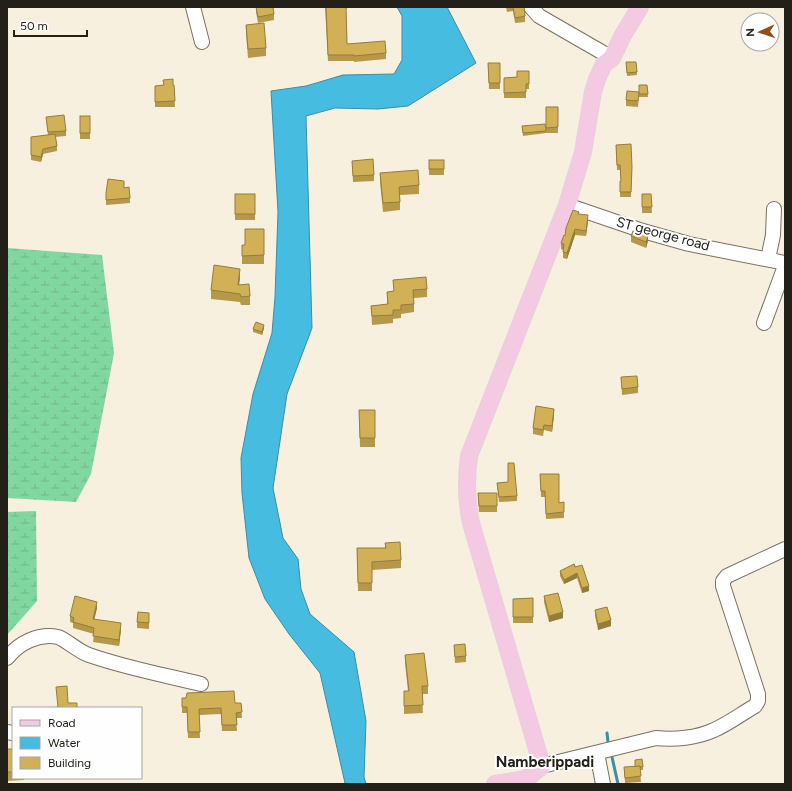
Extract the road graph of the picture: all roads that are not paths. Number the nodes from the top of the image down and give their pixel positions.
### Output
1 (193, 7) edge
2 (531, 7) edge
3 (640, 7) edge
4 (202, 42) dead end
5 (612, 58) junction
6 (567, 205) junction
7 (774, 209) dead end
8 (768, 260) junction
9 (785, 263) edge
10 (785, 266) edge
11 (764, 323) dead end
12 (785, 550) edge
13 (7, 658) edge
14 (201, 684) dead end
15 (597, 753) junction
16 (542, 766) junction
17 (495, 784) edge
18 (603, 784) edge

1 - 4 street
2 - 5 street
3 - 5 main road
5 - 6 main road
6 - 8 street, ST george road
6 - 16 main road
7 - 8 street
8 - 9 street, ST george road
10 - 11 street
12 - 15 street
13 - 14 street
15 - 16 street
15 - 18 street
16 - 17 main road

